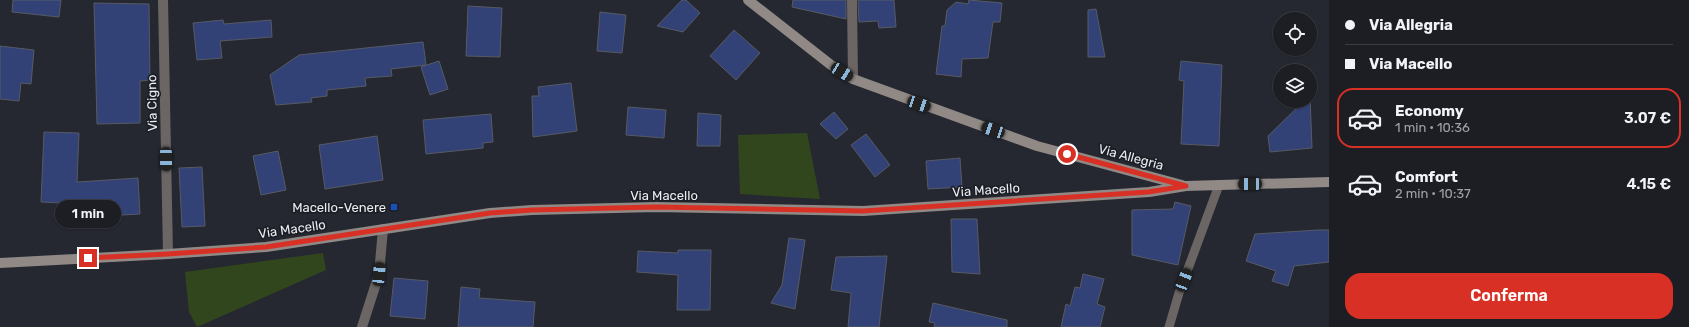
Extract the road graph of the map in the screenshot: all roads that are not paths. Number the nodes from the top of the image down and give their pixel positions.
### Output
1 (163, 0) edge
2 (748, 0) edge
3 (852, 0) edge
4 (853, 79) junction
5 (1329, 182) edge
6 (1219, 185) junction
7 (1186, 186) junction
8 (383, 229) junction
9 (168, 254) junction
10 (0, 263) edge
11 (362, 327) edge
12 (1169, 327) edge

1 - 9 street, Via Cigno
2 - 4 street, Via Allegria
3 - 4 street
4 - 7 street, Via Allegria
5 - 6 street, Via Macello
6 - 7 street, Via Macello
6 - 12 lane
7 - 8 street, Via Macello
8 - 9 street, Via Macello
8 - 11 street
9 - 10 street, Via Macello

